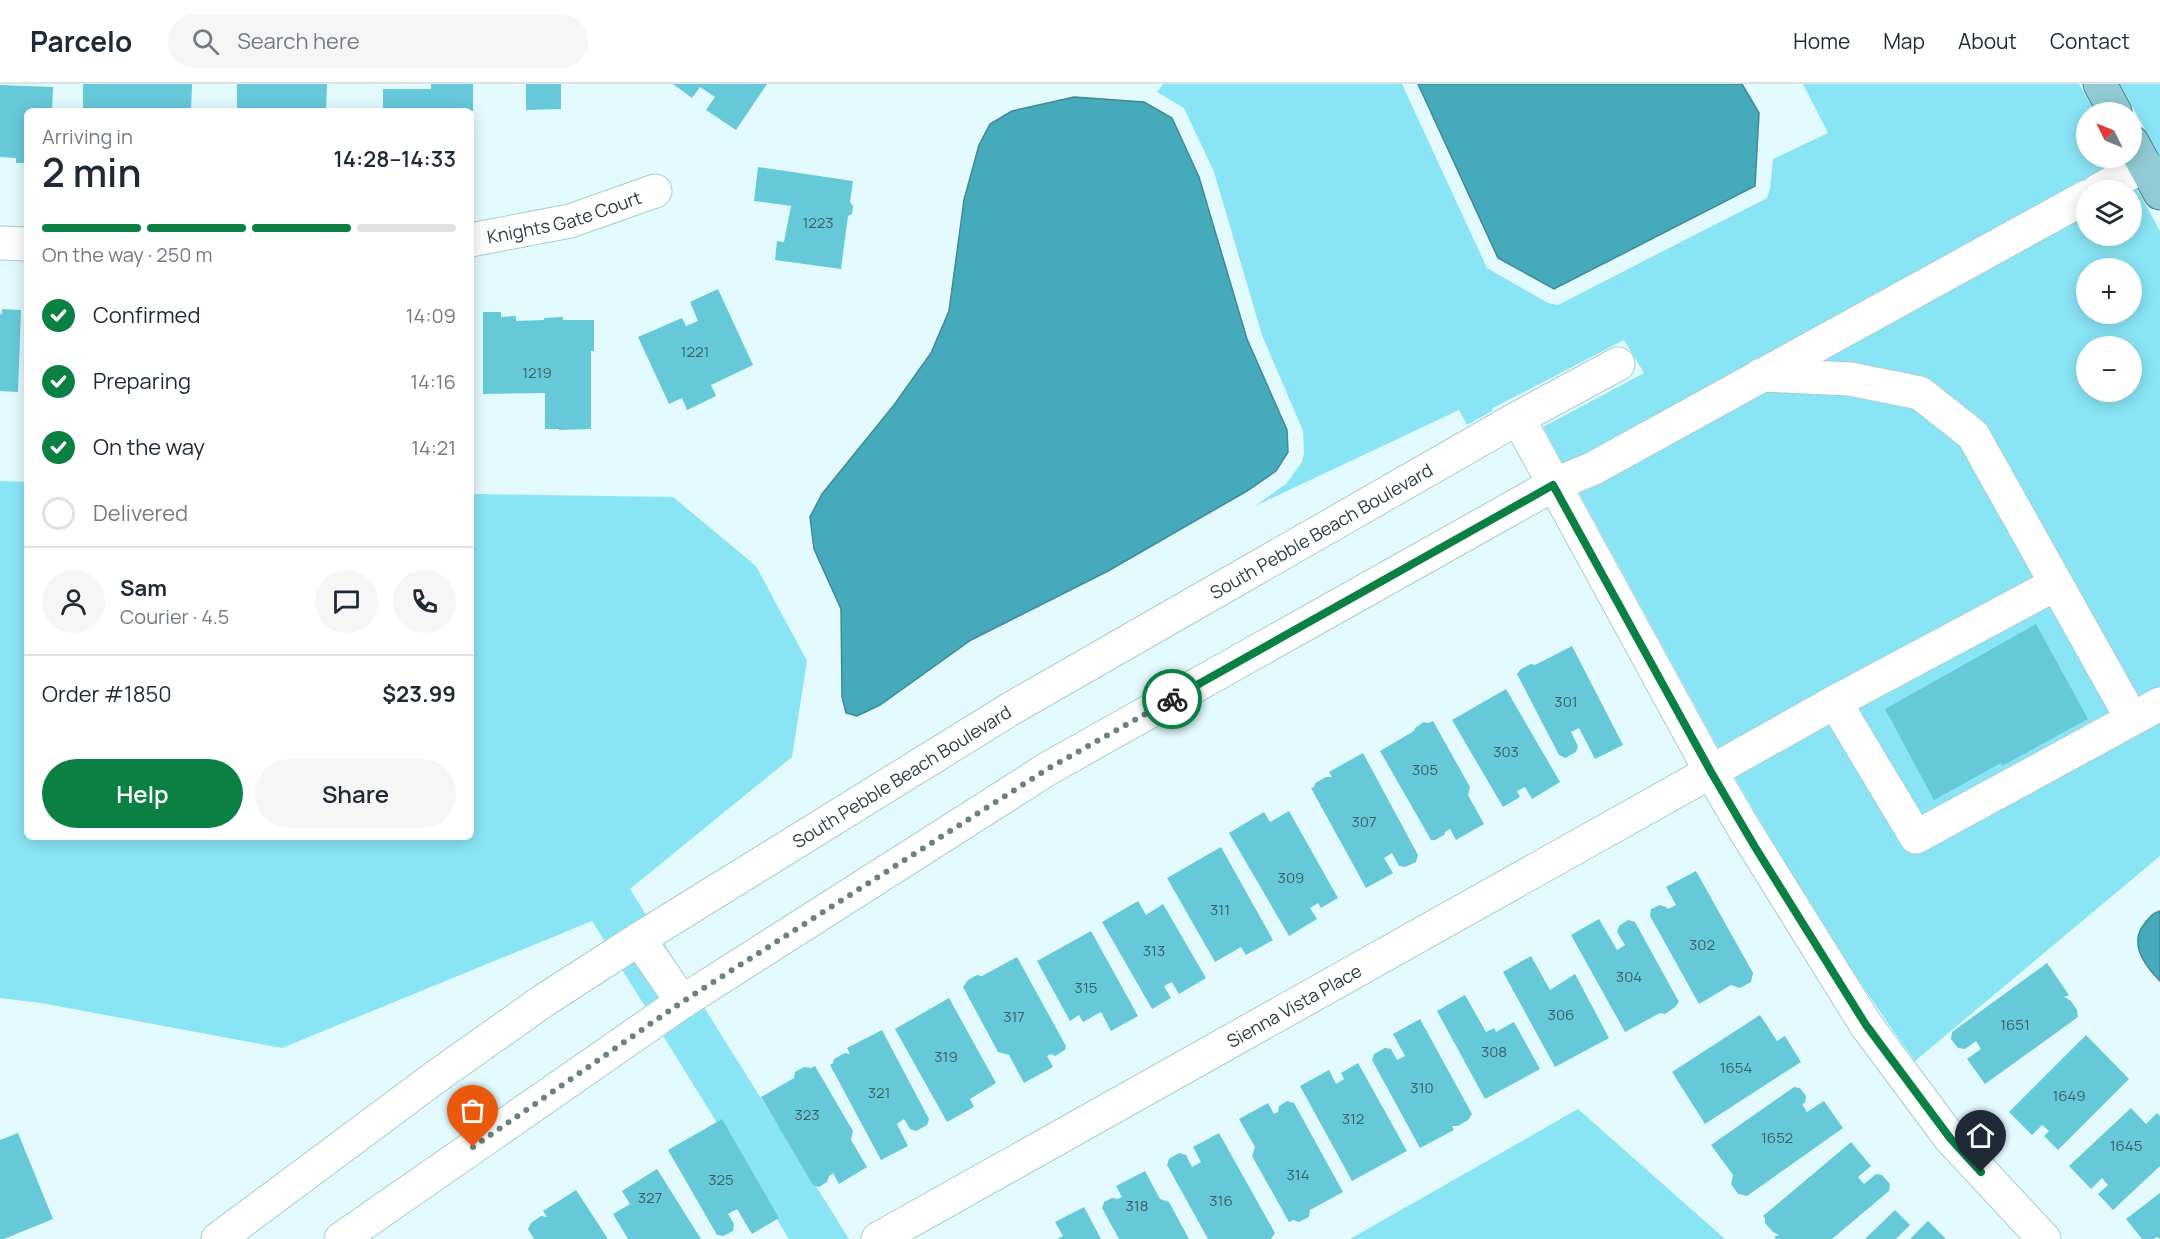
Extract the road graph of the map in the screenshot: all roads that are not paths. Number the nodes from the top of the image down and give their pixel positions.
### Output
1 (2100, 84) edge
2 (2110, 102) edge
3 (2142, 160) edge
4 (2122, 168) edge
5 (2110, 180) edge
6 (655, 191) dead end
7 (2160, 194) edge
8 (2076, 202) edge
9 (474, 239) edge
10 (0, 243) edge
11 (24, 244) edge
12 (1618, 364) dead end
13 (1761, 375) junction
14 (1518, 418) junction
15 (1553, 485) junction
16 (2056, 584) junction
17 (1835, 702) junction
18 (2146, 712) edge
19 (1711, 772) junction
20 (639, 939) junction
21 (682, 1002) junction
22 (219, 1239) edge
23 (341, 1239) edge
24 (878, 1239) edge
25 (2044, 1239) edge

1 - 2 main road
3 - 7 main road
4 - 5 street
6 - 9 street, Knights Gate Court
8 - 13 street
10 - 11 street
12 - 14 street, South Pebble Beach Boulevard
13 - 15 street
13 - 16 street
14 - 15 street
14 - 20 street, South Pebble Beach Boulevard
15 - 19 street
15 - 21 street
16 - 17 street, Sienna Vista Place
16 - 18 street
17 - 18 street
17 - 19 street, Sienna Vista Place
19 - 24 street, Sienna Vista Place
19 - 25 street
20 - 21 street
20 - 22 street, South Pebble Beach Boulevard
21 - 23 street

